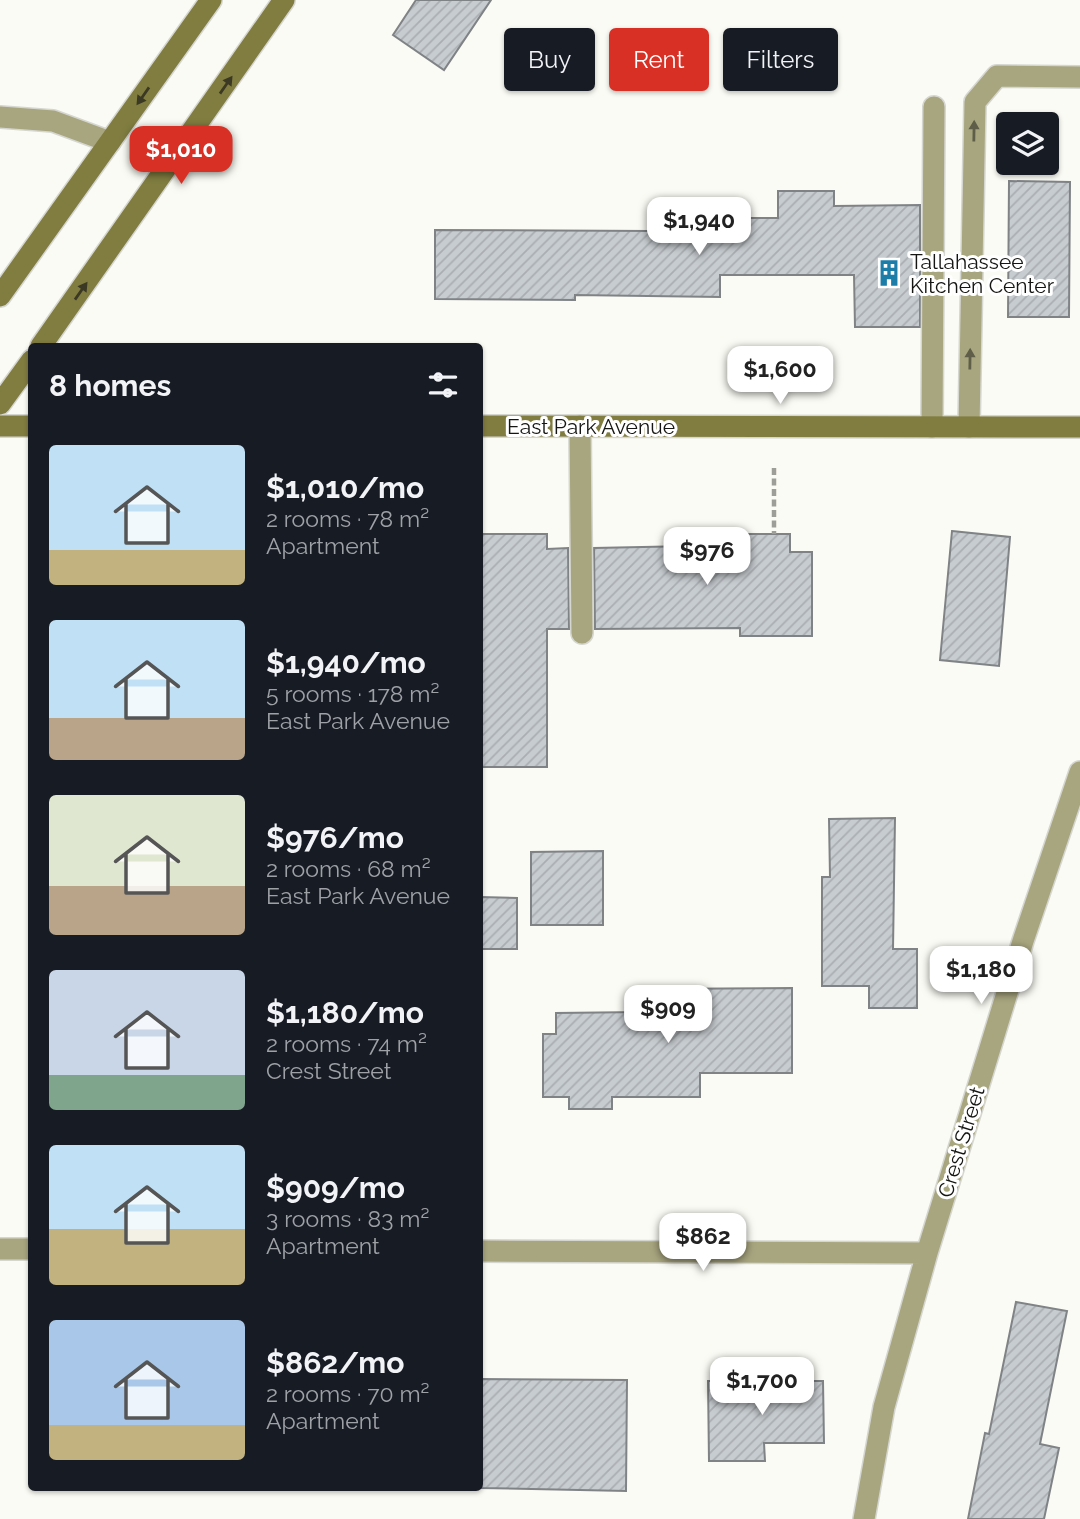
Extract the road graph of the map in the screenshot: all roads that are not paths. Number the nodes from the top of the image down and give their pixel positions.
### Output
1 (211, 0) edge
2 (284, 0) edge
3 (1080, 77) edge
4 (934, 107) dead end
5 (0, 117) edge
6 (110, 142) junction
7 (0, 296) edge
8 (43, 343) edge
9 (28, 366) edge
10 (0, 404) edge
11 (0, 426) edge
12 (28, 426) edge
13 (483, 426) edge
14 (580, 426) junction
15 (932, 427) junction
16 (970, 427) junction
17 (1080, 427) edge
18 (582, 633) dead end
19 (1080, 772) edge
20 (0, 1249) edge
21 (28, 1249) edge
22 (483, 1251) edge
23 (926, 1254) junction
24 (864, 1519) edge

1 -> 6 street
8 -> 2 street
16 -> 3 street
4 - 15 street
5 - 6 street
6 - 7 street
9 - 10 street
11 - 12 street
13 - 14 street, East Park Avenue
14 - 15 street, East Park Avenue
14 - 18 street
15 - 16 street, East Park Avenue
16 - 17 street, East Park Avenue
19 - 23 street, Crest Street
20 - 21 street
22 - 23 street
23 - 24 street, Crest Street

